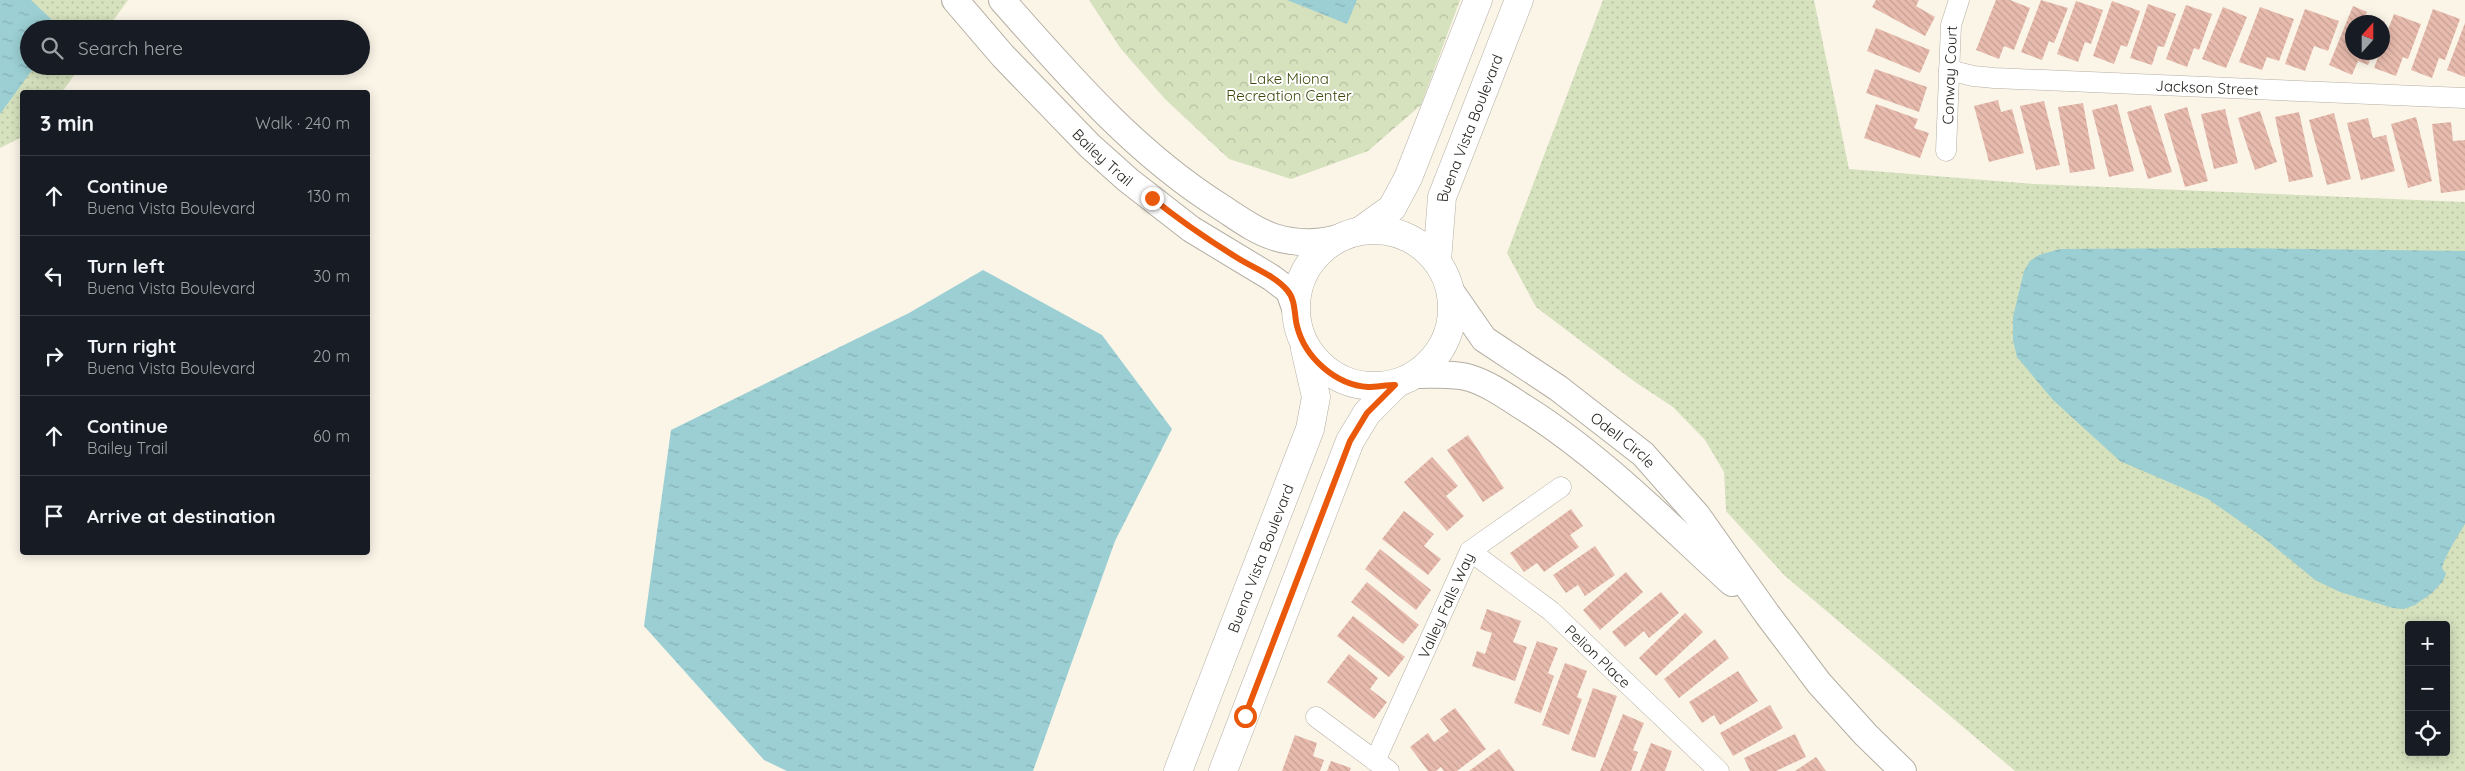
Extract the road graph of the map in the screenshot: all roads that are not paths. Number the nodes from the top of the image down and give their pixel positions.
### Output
1 (955, 0) edge
2 (1002, 0) edge
3 (1478, 0) edge
4 (1519, 0) edge
5 (1959, 0) edge
6 (1949, 70) junction
7 (2465, 98) edge
8 (1946, 151) dead end
9 (1352, 233) junction
10 (1437, 261) junction
11 (1452, 293) junction
12 (1295, 308) junction
13 (1303, 343) junction
14 (1406, 380) junction
15 (1561, 486) dead end
16 (1470, 551) junction
17 (1767, 614) junction
18 (1316, 717) dead end
19 (1382, 766) edge
20 (1178, 771) edge
21 (1223, 771) edge
22 (1719, 771) edge
23 (1903, 771) edge

1 - 12 street, Bailey Trail
2 - 9 street
3 - 9 main road, Buena Vista Boulevard
4 - 10 main road, Buena Vista Boulevard
5 - 6 street, Conway Court
6 - 7 street, Jackson Street
6 - 8 street, Conway Court
9 - 10 main road, Buena Vista Boulevard
9 - 12 main road, Buena Vista Boulevard
10 - 11 main road, Buena Vista Boulevard
11 - 14 main road, Buena Vista Boulevard
11 - 17 street, Odell Circle
12 - 13 main road, Buena Vista Boulevard
13 - 14 main road, Buena Vista Boulevard
13 - 20 main road, Buena Vista Boulevard
14 - 17 street, Odell Circle
14 - 21 main road, Buena Vista Boulevard
15 - 16 street, Valley Falls Way
16 - 19 street, Valley Falls Way
16 - 22 street, Pelion Place
17 - 23 street, Odell Circle
18 - 19 street

